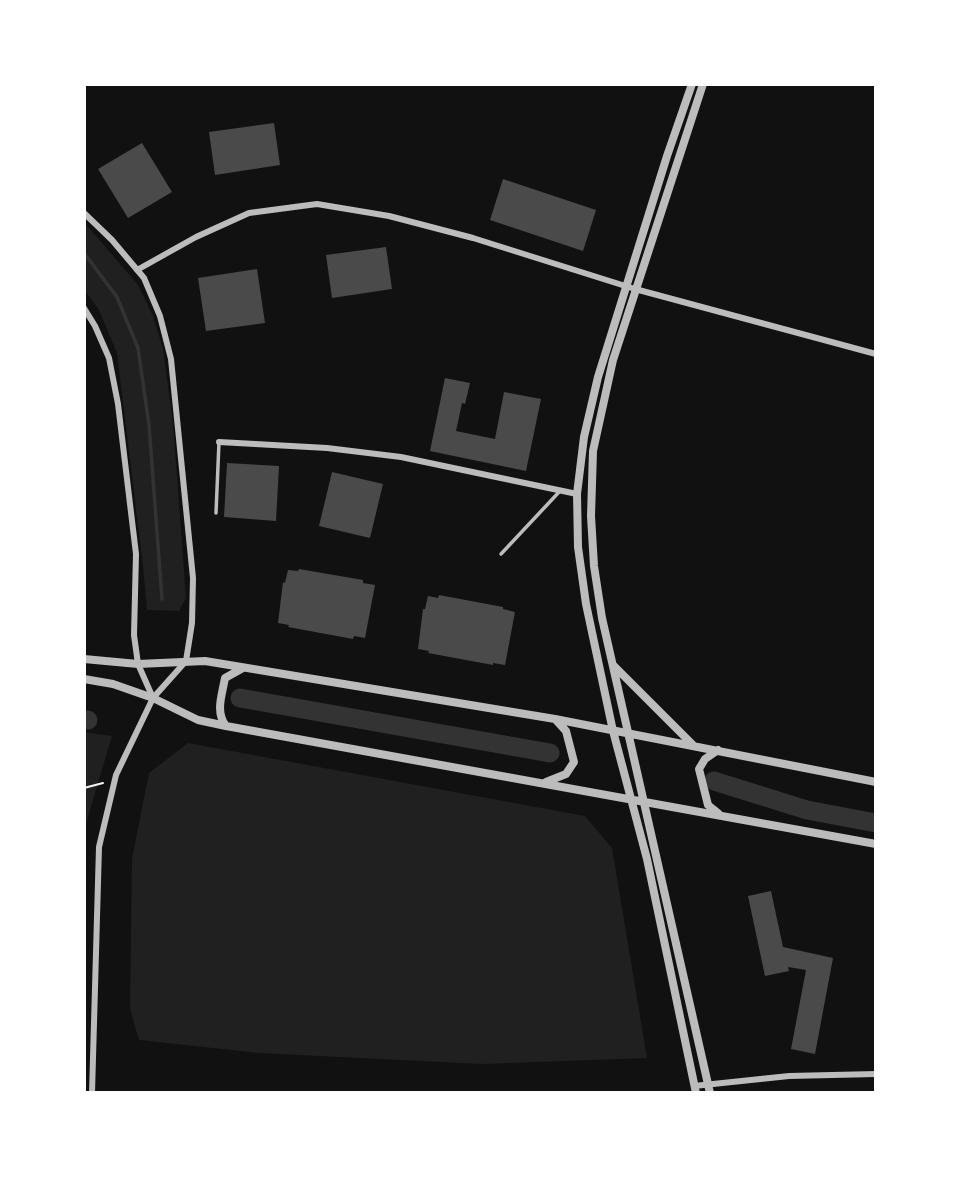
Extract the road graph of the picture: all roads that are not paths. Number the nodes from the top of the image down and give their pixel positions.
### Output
1 (692, 84) edge
2 (703, 84) edge
3 (84, 213) edge
4 (138, 270) junction
5 (626, 286) junction
6 (635, 289) junction
7 (84, 308) edge
8 (876, 354) edge
9 (219, 442) joint
10 (560, 491) junction
11 (577, 494) junction
12 (216, 513) dead end
13 (501, 554) dead end
14 (84, 659) edge
15 (186, 662) junction
16 (138, 664) junction
17 (612, 664) junction
18 (246, 667) junction
19 (84, 679) edge
20 (153, 698) junction
21 (555, 719) junction
22 (226, 726) junction
23 (613, 731) junction
24 (629, 734) junction
25 (695, 746) junction
26 (718, 750) junction
27 (546, 782) junction
28 (876, 782) edge
29 (630, 797) junction
30 (644, 800) junction
31 (718, 813) junction
32 (876, 844) edge
33 (84, 949) edge
34 (95, 950) junction
35 (84, 1063) edge
36 (92, 1064) junction
37 (876, 1074) edge
38 (709, 1089) edge
39 (695, 1090) edge
40 (92, 1093) edge

1 - 5 street
2 - 6 street
3 - 4 street
4 - 5 street
4 - 15 street
5 - 6 street
5 - 11 street
6 - 8 street
6 - 17 street
7 - 16 street
9 - 10 street
9 - 12 lane
10 - 11 street
10 - 13 lane
11 - 23 street
14 - 16 street
15 - 16 street
15 - 18 street
15 - 20 street
16 - 20 street
17 - 24 street
17 - 25 street
18 - 21 street
18 - 22 street
19 - 20 street
20 - 22 street
20 - 34 street
21 - 23 street
21 - 27 street
22 - 27 street
23 - 24 street
23 - 29 street
24 - 25 street
24 - 30 street
25 - 26 street
26 - 28 street
26 - 31 street
27 - 29 street
29 - 30 street
29 - 39 street
30 - 31 street
30 - 38 street
31 - 32 street
33 - 34 street
34 - 36 street
35 - 36 street
36 - 40 street
37 - 38 street
38 - 39 street

